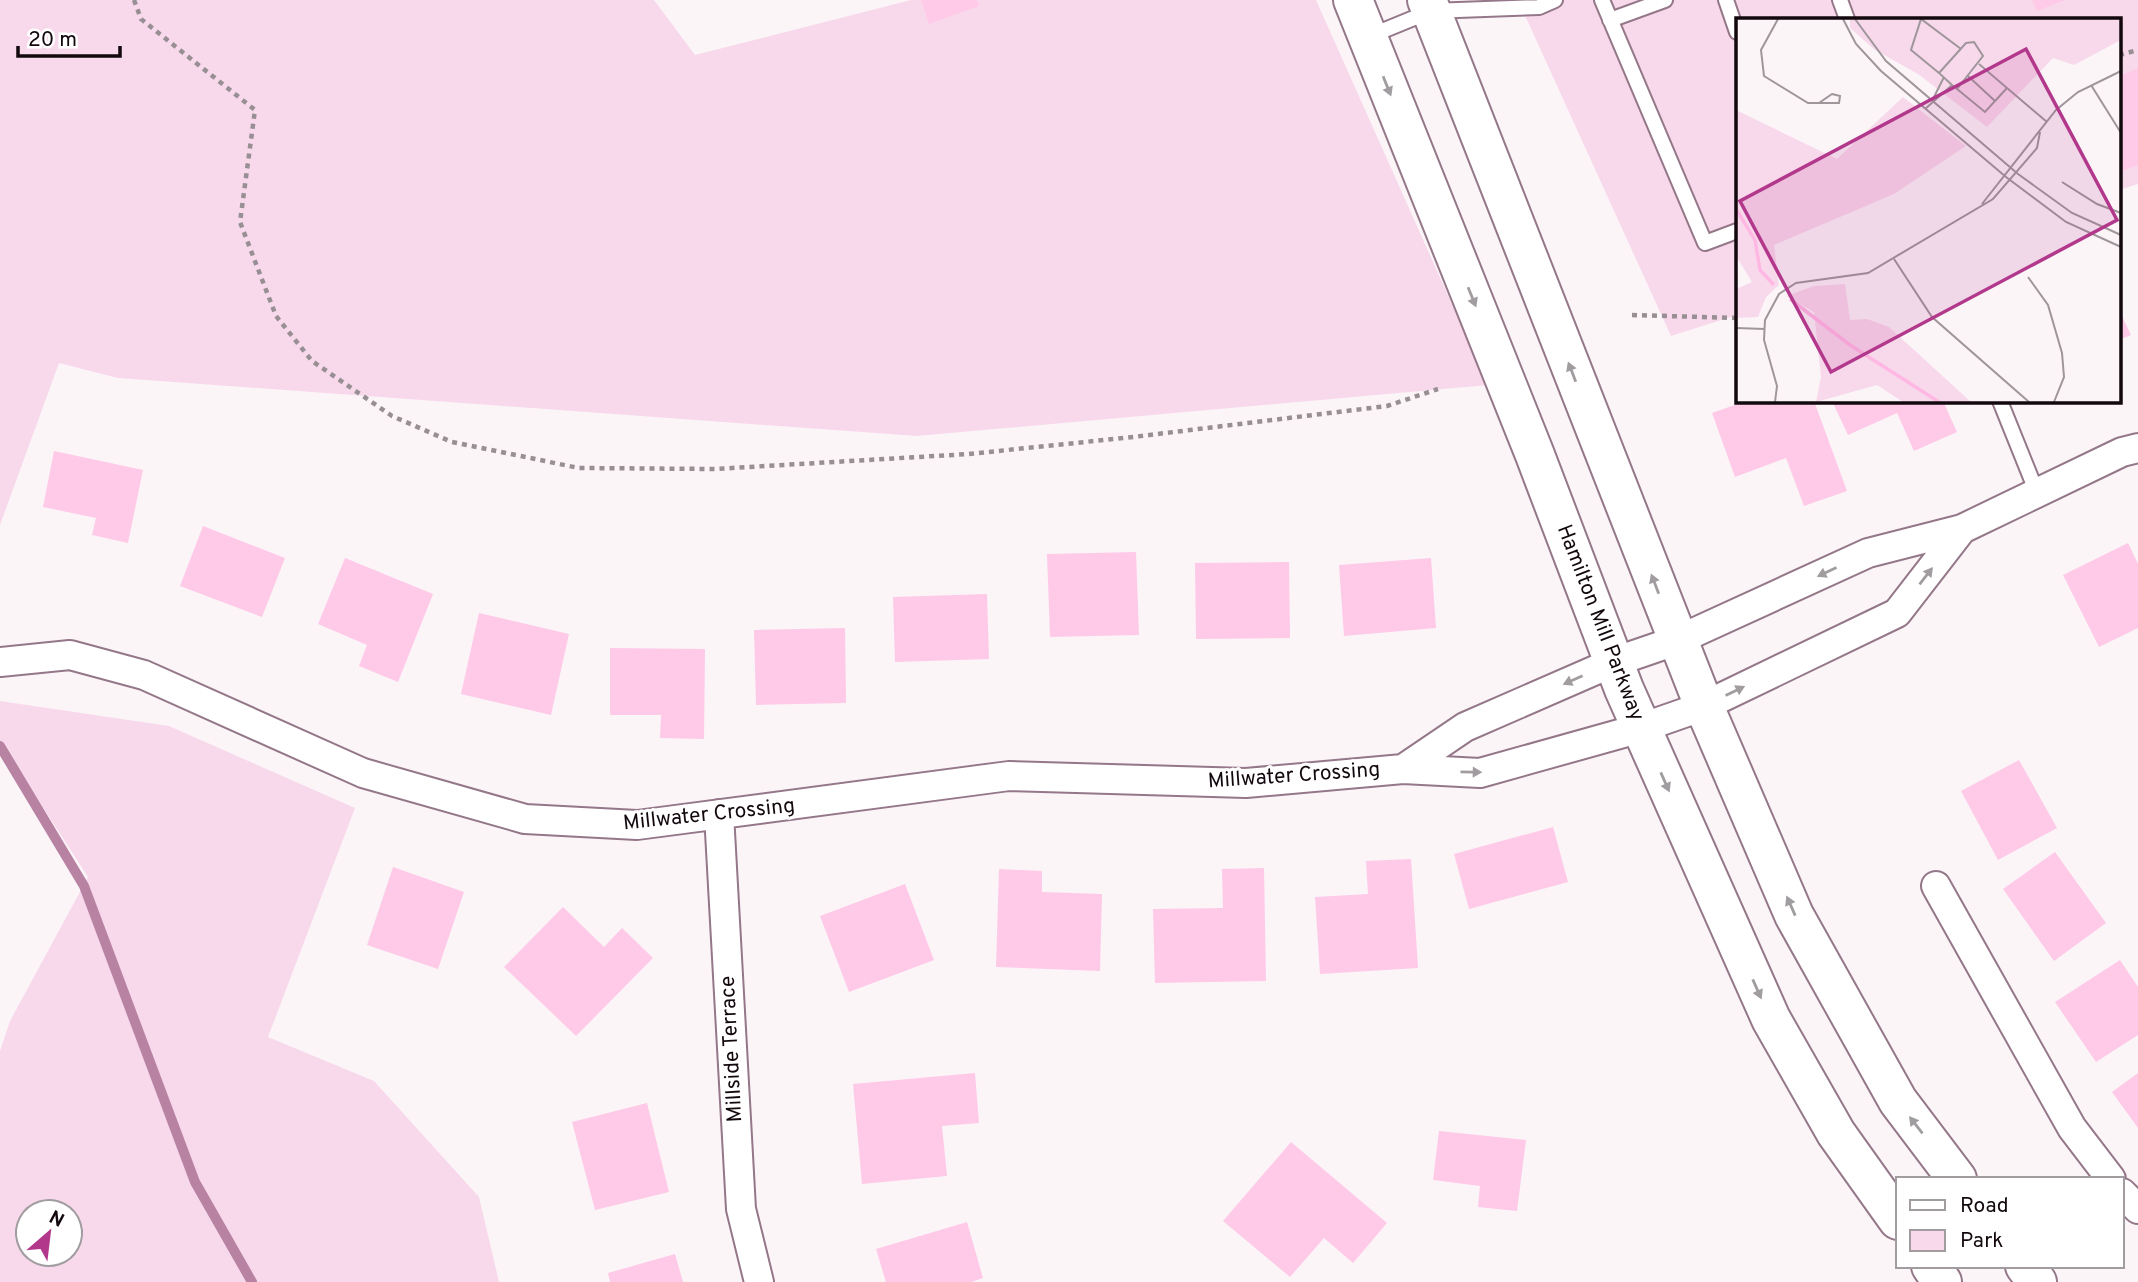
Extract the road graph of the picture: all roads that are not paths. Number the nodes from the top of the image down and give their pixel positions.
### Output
1 (1353, 0) edge
2 (1555, 0) edge
3 (1602, 0) edge
4 (1665, 0) edge
5 (1726, 0) edge
6 (1840, 0) edge
7 (1434, 4) edge
8 (1847, 18) edge
9 (1610, 20) junction
10 (1736, 29) edge
11 (1367, 37) junction
12 (1736, 231) edge
13 (2000, 402) edge
14 (2138, 448) edge
15 (2037, 493) junction
16 (1962, 529) junction
17 (1678, 640) junction
18 (0, 662) edge
19 (1614, 662) junction
20 (1703, 706) junction
21 (1641, 728) junction
22 (1403, 769) junction
23 (719, 814) junction
24 (1936, 886) dead end
25 (1955, 1177) edge
26 (2109, 1177) edge
27 (2124, 1195) edge
28 (2138, 1209) edge
29 (1896, 1217) edge
30 (759, 1282) edge

1 - 11 street, Hamilton Mill Parkway
2 - 7 lane
3 - 9 lane
4 - 9 lane
5 - 10 lane
6 - 8 lane
7 - 11 lane
17 -> 7 street
9 - 12 lane
11 -> 19 street, Hamilton Mill Parkway
13 - 15 lane
14 - 15 street, Millwater Crossing
15 - 16 street, Millwater Crossing
16 -> 17 street, Millwater Crossing
20 -> 16 street, Millwater Crossing
17 - 19 street, Millwater Crossing
17 - 20 street
18 - 23 street, Millwater Crossing
19 - 21 street, Hamilton Mill Parkway
19 -> 22 street, Millwater Crossing
20 - 21 street, Millwater Crossing
25 -> 20 street
22 -> 21 street, Millwater Crossing
21 -> 29 street, Hamilton Mill Parkway
22 - 23 street, Millwater Crossing
23 - 30 street, Millside Terrace
24 - 26 street
27 - 28 street

